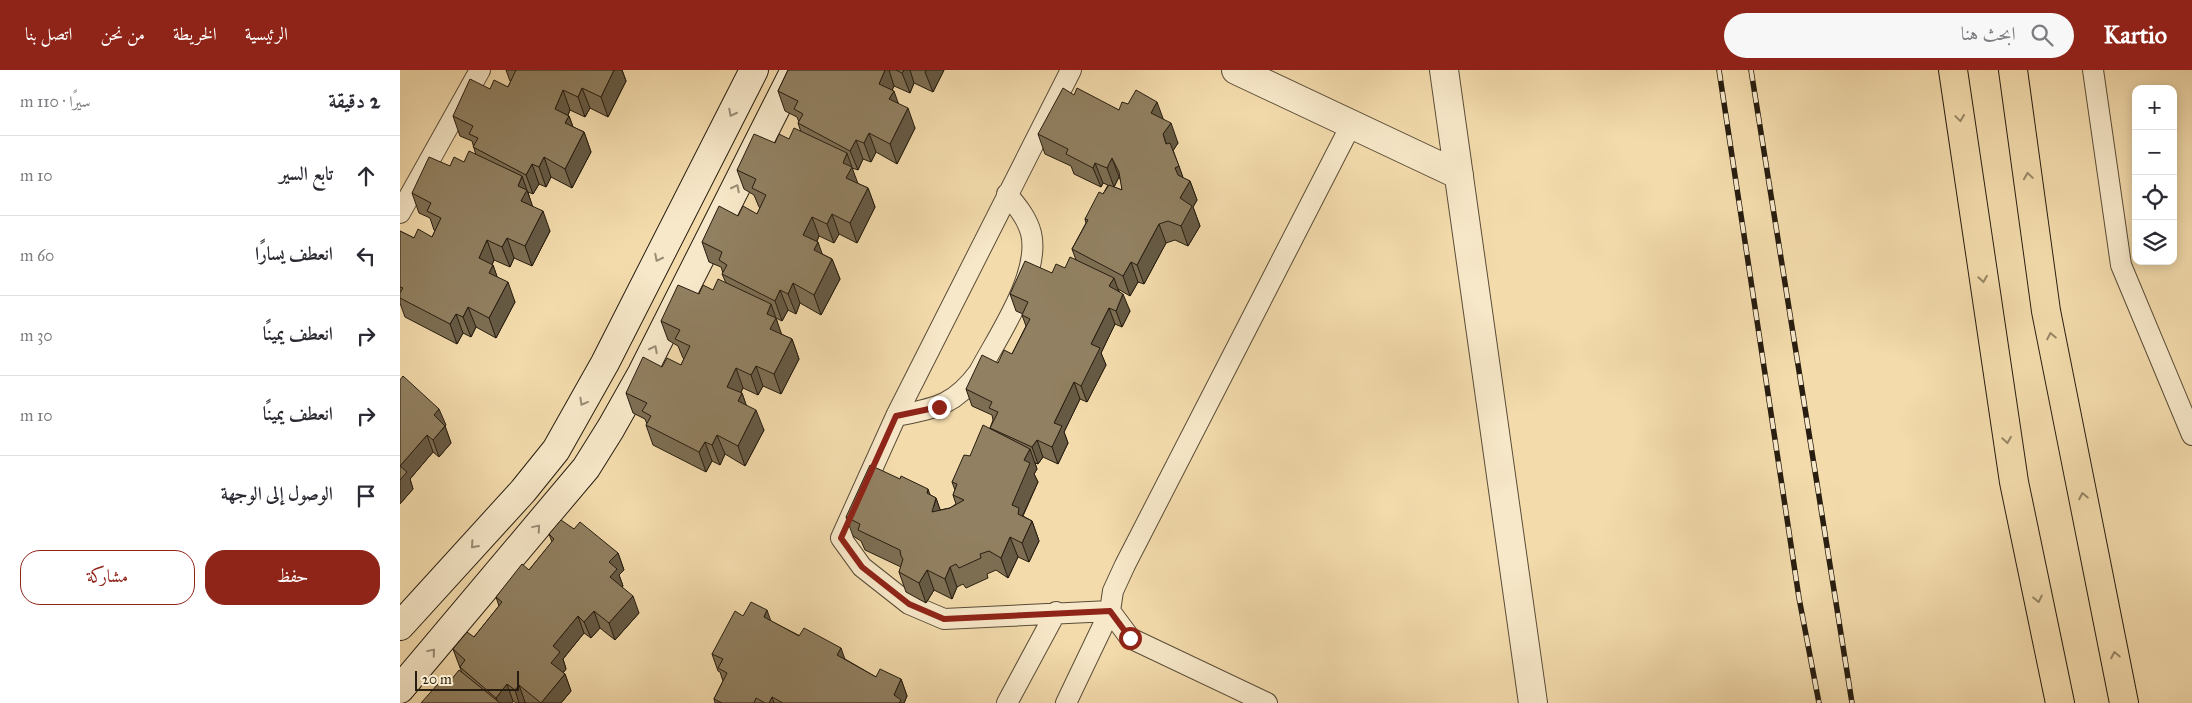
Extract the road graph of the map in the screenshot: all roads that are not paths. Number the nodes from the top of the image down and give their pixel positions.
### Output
1 (480, 70) edge
2 (754, 70) edge
3 (795, 70) edge
4 (1071, 70) edge
5 (1236, 70) edge
6 (1444, 70) edge
7 (1953, 70) edge
8 (2013, 70) edge
9 (2093, 70) edge
10 (1351, 125) junction
11 (1459, 175) junction
12 (1007, 194) junction
13 (400, 213) edge
14 (896, 416) junction
15 (2192, 435) edge
16 (1110, 611) junction
17 (1056, 612) junction
18 (400, 626) edge
19 (400, 689) edge
20 (1007, 703) edge
21 (1066, 703) edge
22 (1267, 703) edge
23 (1533, 703) edge
24 (2060, 703) edge
25 (2124, 703) edge

1 - 13 lane
2 -> 18 street
19 -> 3 street
4 - 12 lane
5 - 10 street
6 - 11 street
7 -> 24 highway
25 -> 8 highway
9 - 15 lane
10 - 11 street
10 - 16 lane
11 - 23 street
12 - 14 lane
12 - 14 lane
14 - 17 lane
16 - 17 lane
16 - 21 lane
16 - 22 lane
17 - 20 lane

